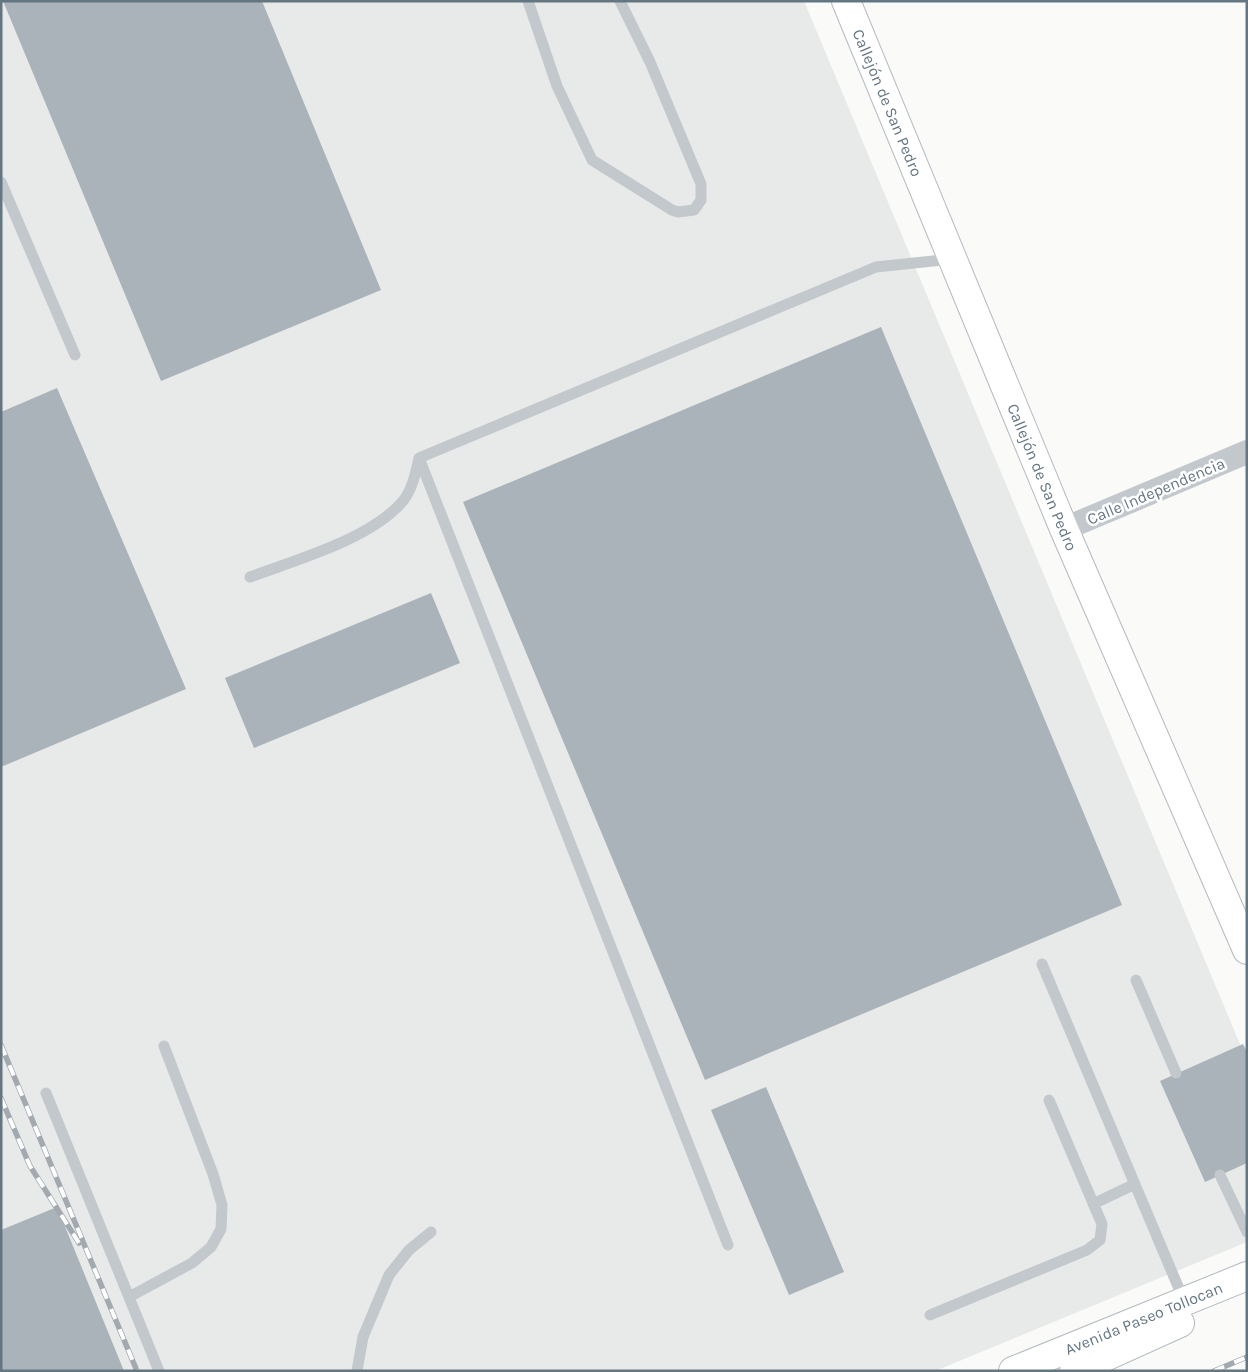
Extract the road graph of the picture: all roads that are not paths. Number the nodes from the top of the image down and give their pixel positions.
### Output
1 (528, 1) edge
2 (621, 1) edge
3 (846, 1) edge
4 (1, 182) edge
5 (952, 259) junction
6 (75, 355) dead end
7 (1247, 452) edge
8 (419, 458) junction
9 (1064, 529) junction
10 (250, 577) dead end
11 (1247, 950) edge
12 (1042, 964) dead end
13 (1136, 980) dead end
14 (164, 1046) dead end
15 (1176, 1073) dead end
16 (46, 1093) dead end
17 (1049, 1100) dead end
18 (1220, 1175) dead end
19 (1135, 1184) junction
20 (1093, 1204) junction
21 (431, 1232) dead end
22 (1247, 1232) edge
23 (728, 1245) dead end
24 (1247, 1276) edge
25 (1247, 1292) edge
26 (129, 1297) junction
27 (1185, 1303) junction
28 (930, 1315) dead end
29 (159, 1371) edge
30 (357, 1371) edge
31 (1013, 1371) edge
32 (1074, 1371) edge

1 - 2 lane
3 - 5 main road, Callejón de San Pedro
4 - 6 lane
5 - 8 lane
5 - 9 main road, Callejón de San Pedro
7 - 9 street, Calle Independencia
8 - 10 lane
8 - 23 lane
9 - 11 main road, Callejón de San Pedro
12 - 19 lane
13 - 15 lane
14 - 26 lane
16 - 26 lane
17 - 20 lane
18 - 22 lane
19 - 20 lane
19 - 27 lane
20 - 28 lane
21 - 30 lane
24 - 27 main road, Avenida Paseo Tollocan
25 - 32 main road, Avenida Paseo Tollocan
26 - 29 lane
27 - 31 main road, Avenida Paseo Tollocan

